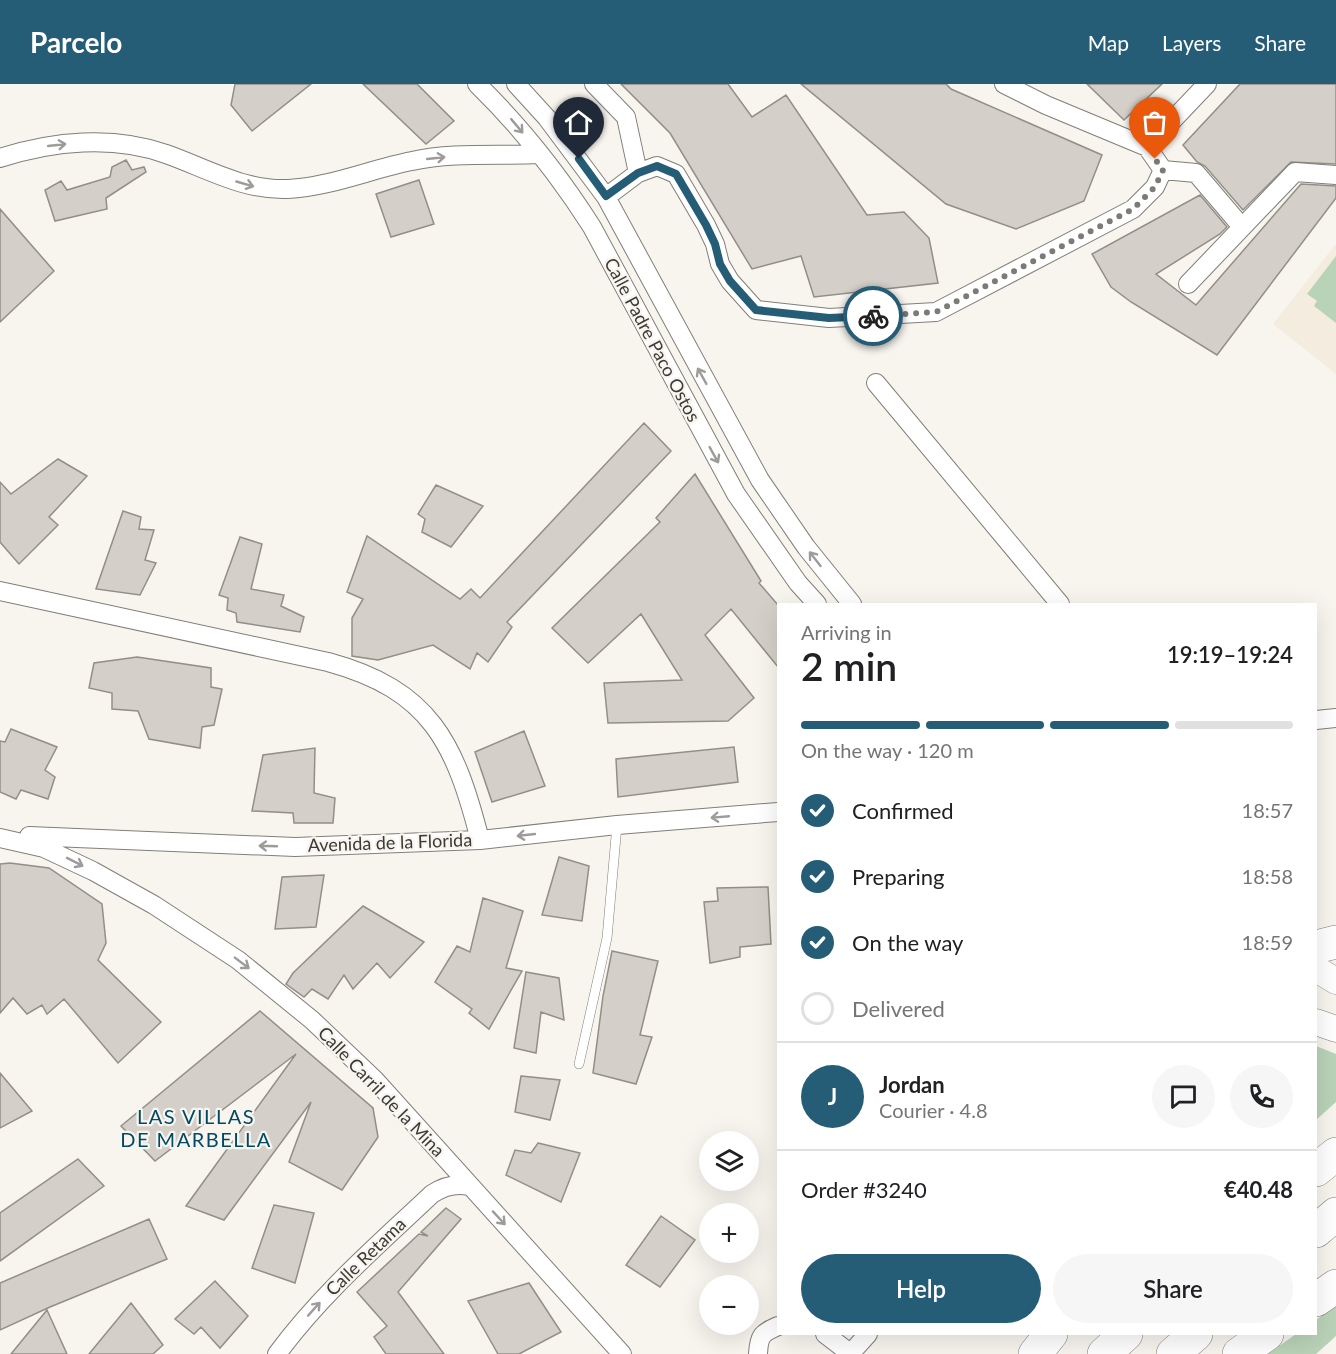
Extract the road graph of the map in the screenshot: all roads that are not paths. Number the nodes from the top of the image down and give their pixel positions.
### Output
1 (477, 84) edge
2 (516, 84) edge
3 (594, 84) edge
4 (1004, 84) edge
5 (1207, 84) edge
6 (1147, 147) junction
7 (539, 154) junction
8 (0, 158) edge
9 (1163, 170) junction
10 (638, 173) junction
11 (1336, 175) edge
12 (606, 196) junction
13 (1242, 227) junction
14 (1188, 284) dead end
15 (876, 382) dead end
16 (0, 591) edge
17 (816, 603) edge
18 (851, 603) edge
19 (1059, 603) edge
20 (1336, 718) edge
21 (1317, 720) edge
22 (777, 812) edge
23 (617, 825) junction
24 (0, 837) edge
25 (480, 840) junction
26 (1336, 942) edge
27 (1317, 947) edge
28 (1317, 970) edge
29 (1336, 981) edge
30 (579, 1064) dead end
31 (1336, 1154) edge
32 (1317, 1169) edge
33 (469, 1186) junction
34 (1336, 1214) edge
35 (1317, 1229) edge
36 (1336, 1286) edge
37 (1317, 1299) edge
38 (777, 1326) edge
39 (826, 1335) edge
40 (867, 1335) edge
41 (1050, 1335) edge
42 (1125, 1335) edge
43 (1195, 1335) edge
44 (1266, 1335) edge
45 (277, 1354) edge
46 (622, 1354) edge
47 (758, 1354) edge
48 (850, 1354) edge
49 (1035, 1354) edge
50 (1104, 1354) edge
51 (1173, 1354) edge
52 (1239, 1354) edge

1 -> 7 street, Calle Padre Paco Ostos
2 - 12 street, Calle Padre Paco Ostos
3 - 10 street
4 - 6 street
5 - 6 street
6 - 9 street
8 -> 7 street
7 -> 17 street, Calle Padre Paco Ostos
9 - 10 street
9 - 13 street
10 - 12 street
11 - 13 street
18 -> 12 street, Calle Padre Paco Ostos
13 - 14 street
15 - 19 street
16 - 25 street
20 - 21 street
22 -> 23 street, Avenida de la Florida
23 -> 25 street, Avenida de la Florida
23 - 30 lane
25 -> 24 street, Avenida de la Florida
24 -> 33 street, Calle Carril de la Mina
26 - 27 highway
28 - 29 main road
31 - 32 highway
45 -> 33 street, Calle Retama
33 -> 46 street, Calle Carril de la Mina
34 - 35 highway
36 - 37 highway
38 - 47 street
39 - 48 street
40 - 48 street
41 - 49 highway
42 - 50 highway
43 - 51 highway
44 - 52 highway

